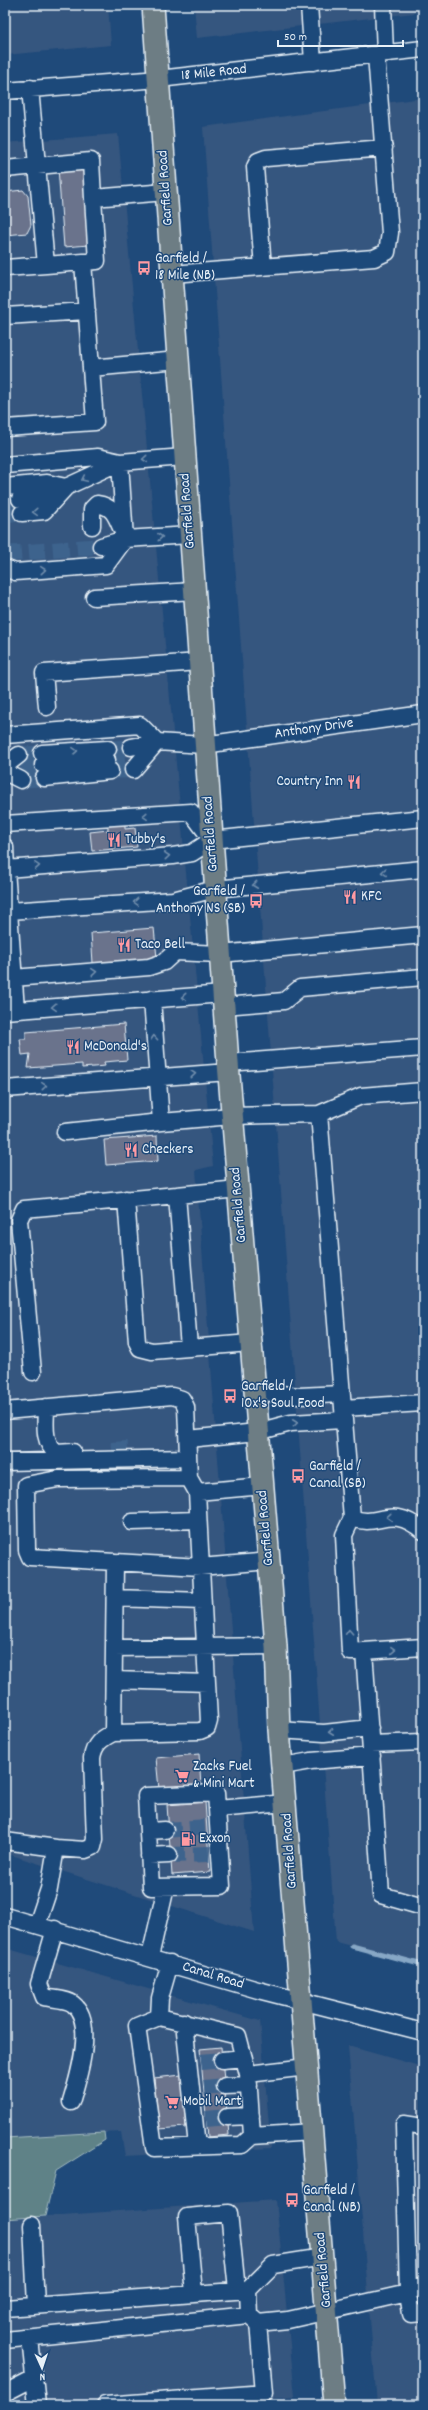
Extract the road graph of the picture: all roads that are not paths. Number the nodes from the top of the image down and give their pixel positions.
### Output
1 (153, 5) edge
2 (309, 5) edge
3 (383, 5) edge
4 (423, 49) edge
5 (381, 54) junction
6 (314, 62) junction
7 (159, 79) junction
8 (30, 88) junction
9 (5, 91) edge
10 (384, 148) junction
11 (37, 166) junction
12 (5, 170) edge
13 (166, 192) junction
14 (93, 198) junction
15 (83, 262) junction
16 (46, 265) junction
17 (263, 267) junction
18 (5, 268) edge
19 (172, 274) junction
20 (87, 311) junction
21 (5, 316) edge
22 (178, 360) junction
23 (91, 368) junction
24 (5, 428) edge
25 (184, 456) junction
26 (120, 462) junction
27 (5, 465) edge
28 (5, 487) edge
29 (66, 487) junction
30 (21, 506) tunnel mouth
31 (92, 526) dead end
32 (190, 535) junction
33 (125, 539) junction
34 (101, 546) tunnel mouth
35 (5, 568) edge
36 (194, 591) junction
37 (94, 597) dead end
38 (199, 662) junction
39 (47, 707) dead end
40 (423, 714) edge
41 (5, 735) edge
42 (157, 742) junction
43 (204, 745) junction
44 (109, 760) joint
45 (423, 818) edge
46 (5, 824) edge
47 (212, 840) junction
48 (5, 847) edge
49 (6, 869) junction
50 (423, 869) edge
51 (215, 890) junction
52 (9, 911) junction
53 (423, 936) edge
54 (220, 954) junction
55 (423, 977) edge
56 (13, 978) junction
57 (152, 1000) junction
58 (223, 1000) junction
59 (10, 1010) edge
60 (423, 1048) edge
61 (228, 1067) junction
62 (157, 1077) junction
63 (5, 1090) edge
64 (423, 1091) edge
65 (319, 1114) junction
66 (232, 1116) junction
67 (160, 1122) junction
68 (65, 1132) dead end
69 (238, 1189) junction
70 (177, 1195) junction
71 (126, 1199) junction
72 (250, 1343) junction
73 (189, 1347) junction
74 (33, 1372) dead end
75 (254, 1391) junction
76 (423, 1403) edge
77 (46, 1407) junction
78 (342, 1407) junction
79 (5, 1411) edge
80 (257, 1432) junction
81 (188, 1439) junction
82 (130, 1449) tunnel mouth
83 (112, 1450) tunnel mouth
84 (188, 1458) junction
85 (155, 1459) junction
86 (5, 1462) edge
87 (189, 1478) junction
88 (262, 1486) junction
89 (197, 1492) junction
90 (352, 1518) junction
91 (198, 1520) junction
92 (132, 1522) dead end
93 (423, 1531) edge
94 (269, 1561) junction
95 (115, 1563) junction
96 (200, 1567) junction
97 (115, 1598) junction
98 (202, 1601) junction
99 (204, 1646) junction
100 (276, 1646) junction
101 (423, 1647) edge
102 (114, 1648) junction
103 (364, 1651) junction
104 (114, 1680) junction
105 (207, 1683) junction
106 (370, 1728) junction
107 (279, 1730) junction
108 (114, 1733) junction
109 (423, 1742) edge
110 (372, 1750) junction
111 (283, 1766) junction
112 (286, 1803) junction
113 (217, 1809) junction
114 (165, 1830) tunnel mouth
115 (148, 1831) junction
116 (5, 1841) edge
117 (56, 1848) junction
118 (169, 1855) tunnel mouth
119 (149, 1856) junction
120 (166, 1887) junction
121 (423, 1907) edge
122 (5, 1916) edge
123 (37, 1925) junction
124 (55, 1929) junction
125 (150, 1957) junction
126 (170, 1963) junction
127 (301, 2001) junction
128 (159, 2016) junction
129 (184, 2022) junction
130 (423, 2032) edge
131 (244, 2058) junction
132 (222, 2060) tunnel mouth
133 (306, 2067) junction
134 (249, 2079) junction
135 (225, 2086) tunnel mouth
136 (71, 2102) dead end
137 (251, 2116) junction
138 (227, 2117) tunnel mouth
139 (423, 2127) edge
140 (312, 2132) junction
141 (252, 2136) junction
142 (197, 2146) junction
143 (32, 2225) dead end
144 (323, 2257) junction
145 (423, 2285) edge
146 (242, 2290) junction
147 (194, 2293) junction
148 (408, 2293) junction
149 (36, 2305) junction
150 (5, 2308) edge
151 (327, 2309) junction
152 (423, 2313) edge
153 (254, 2319) junction
154 (30, 2338) junction
155 (5, 2340) edge
156 (34, 2378) junction
157 (5, 2393) edge
158 (37, 2405) edge
159 (104, 2405) edge
160 (334, 2405) edge

1 - 7 main road, Garfield Road
2 - 6 street
3 - 5 street
4 - 5 street, 18 Mile Road
5 - 6 street, 18 Mile Road
5 - 10 street
6 - 7 street, 18 Mile Road
7 - 8 street, 18 Mile Road
7 - 13 main road, Garfield Road
8 - 9 street, 18 Mile Road
8 - 11 street
10 - 17 street
10 - 17 street
11 - 12 street
11 - 14 street
11 - 16 street
13 - 14 street
13 - 19 main road, Garfield Road
14 - 15 street
15 - 16 street
15 - 20 street
16 - 18 street
17 - 19 street
19 - 22 main road, Garfield Road
20 - 21 street
20 - 23 street
22 - 23 street
22 - 25 main road, Garfield Road
23 - 24 street
25 -> 26 street
25 - 32 main road, Garfield Road
26 - 27 street
26 -> 29 street
26 - 33 street
28 - 29 street
29 -> 30 street
31 - 33 street
33 -> 32 street
32 - 36 main road, Garfield Road
33 - 34 street
35 -> 33 street
36 - 37 street
36 - 38 main road, Garfield Road
38 - 39 street
38 - 43 main road, Garfield Road
40 - 43 street, Anthony Drive
41 - 42 street
42 - 42 street, Anthony Drive
42 - 43 street, Anthony Drive
43 - 47 main road, Garfield Road
44 -> 44 street
45 - 47 street
47 -> 46 street
49 -> 47 street
47 - 51 main road, Garfield Road
48 - 49 street
49 - 52 street
50 -> 51 street
51 -> 52 street
51 - 54 main road, Garfield Road
52 - 56 street
53 - 54 street
56 -> 54 street
54 - 58 main road, Garfield Road
55 - 58 street
56 - 59 street
58 -> 57 street
57 -> 59 street
62 -> 57 street
58 - 61 main road, Garfield Road
60 - 61 street
62 -> 61 street
61 - 66 main road, Garfield Road
63 -> 62 street
62 - 67 street
64 - 65 street
65 - 66 street
65 - 78 street
66 - 67 street
66 - 69 main road, Garfield Road
67 - 68 street
69 - 70 street
69 - 72 main road, Garfield Road
70 - 71 street
70 - 73 street
71 - 73 street
71 - 74 street
72 - 73 street
72 - 75 main road, Garfield Road
75 - 78 street
75 - 80 main road, Garfield Road
76 - 78 street
77 - 79 street
77 - 81 street
77 - 83 street
80 -> 78 street
78 - 90 street
80 - 81 street
80 - 88 main road, Garfield Road
81 - 84 street
82 - 85 street
84 - 85 street
84 - 87 street
85 - 86 street
87 - 89 street
87 - 95 street
88 - 89 street
88 - 94 main road, Garfield Road
89 - 91 street
93 -> 90 street
103 -> 90 street
91 - 92 street
91 - 96 street
94 - 96 street
94 - 100 main road, Garfield Road
95 - 96 street
95 - 97 street
96 - 98 street
97 - 98 street
97 - 102 street
98 - 99 street
99 - 100 street
99 - 102 street
99 - 105 street
100 - 107 main road, Garfield Road
103 -> 101 street
102 - 104 street
103 - 106 street
104 - 105 street
104 - 108 street
105 - 108 street
106 -> 107 street
106 - 110 street
107 - 111 main road, Garfield Road
108 - 117 street
109 - 110 street
110 - 111 street
110 - 121 street
111 - 112 main road, Garfield Road
112 - 113 street
112 - 127 main road, Garfield Road
113 - 115 street
113 - 120 street
114 - 115 street
115 - 119 street
116 - 117 street
117 - 123 street
118 - 119 street
119 - 120 street
120 - 125 street
122 - 123 street, Canal Road
123 - 124 street, Canal Road
124 - 125 street, Canal Road
124 - 136 street
125 - 126 street, Canal Road
126 - 127 street, Canal Road
126 - 128 street
127 - 130 street, Canal Road
127 - 133 main road, Garfield Road
128 - 129 street
128 - 142 street
129 - 131 street
129 - 142 street
131 - 132 street
131 - 134 street
133 - 134 street
133 - 140 main road, Garfield Road
134 - 135 street
134 - 137 street
137 - 138 street
137 - 141 street
139 - 148 street
140 - 141 street
140 - 144 main road, Garfield Road
141 - 142 street
143 - 149 street
144 - 146 street
144 - 151 main road, Garfield Road
145 - 148 street
146 - 147 street
146 - 147 street
146 - 153 street
147 - 149 street
148 - 151 street
148 - 152 street
149 - 150 street
151 - 153 street
151 - 160 main road, Garfield Road
153 - 154 street
153 - 159 street
154 - 155 street
154 - 156 street
156 - 157 street
156 - 158 street

